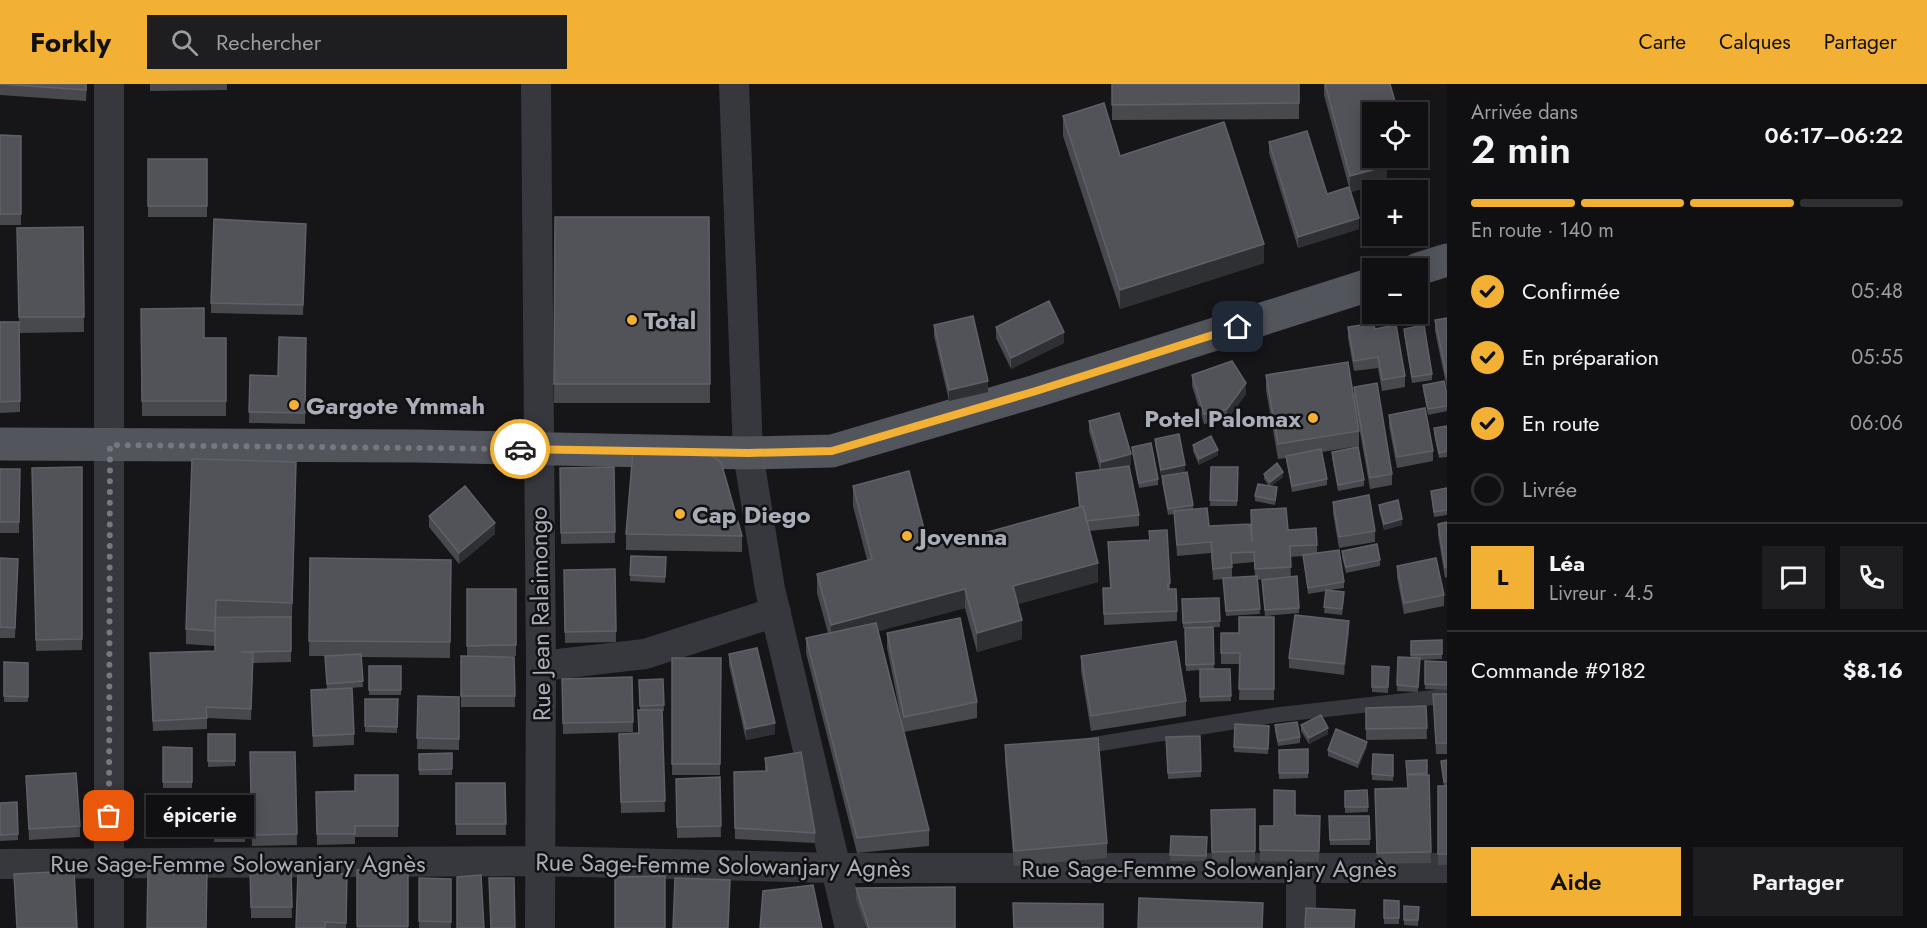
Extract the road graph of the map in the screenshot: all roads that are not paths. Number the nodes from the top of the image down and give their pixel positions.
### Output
1 (109, 84) edge
2 (536, 84) edge
3 (734, 84) edge
4 (1447, 260) edge
5 (1428, 266) edge
6 (1362, 287) edge
7 (0, 444) edge
8 (110, 445) junction
9 (538, 450) junction
10 (748, 453) junction
11 (776, 612) junction
12 (541, 666) junction
13 (1447, 696) edge
14 (1091, 744) edge
15 (540, 861) junction
16 (109, 863) junction
17 (0, 864) edge
18 (836, 868) junction
19 (1301, 868) junction
20 (1447, 868) edge
21 (109, 928) edge
22 (540, 928) edge
23 (850, 928) edge
24 (1301, 928) edge

1 - 8 street
2 - 9 street, Rue Jean Ralaimongo
3 - 10 street
4 - 5 main road
6 - 10 main road
7 - 8 main road
8 - 9 main road
8 - 16 street
9 - 10 main road
9 - 12 street, Rue Jean Ralaimongo
10 - 11 street
11 - 12 street
11 - 18 street
12 - 15 street, Rue Jean Ralaimongo
13 - 14 lane
15 - 16 street, Rue Sage-Femme Solowanjary Agnès
15 - 18 street, Rue Sage-Femme Solowanjary Agnès
15 - 22 street, Rue Jean Ralaimongo
16 - 17 street, Rue Sage-Femme Solowanjary Agnès
16 - 21 street
18 - 19 street, Rue Sage-Femme Solowanjary Agnès
18 - 23 street
19 - 20 street, Rue Sage-Femme Solowanjary Agnès
19 - 24 street

